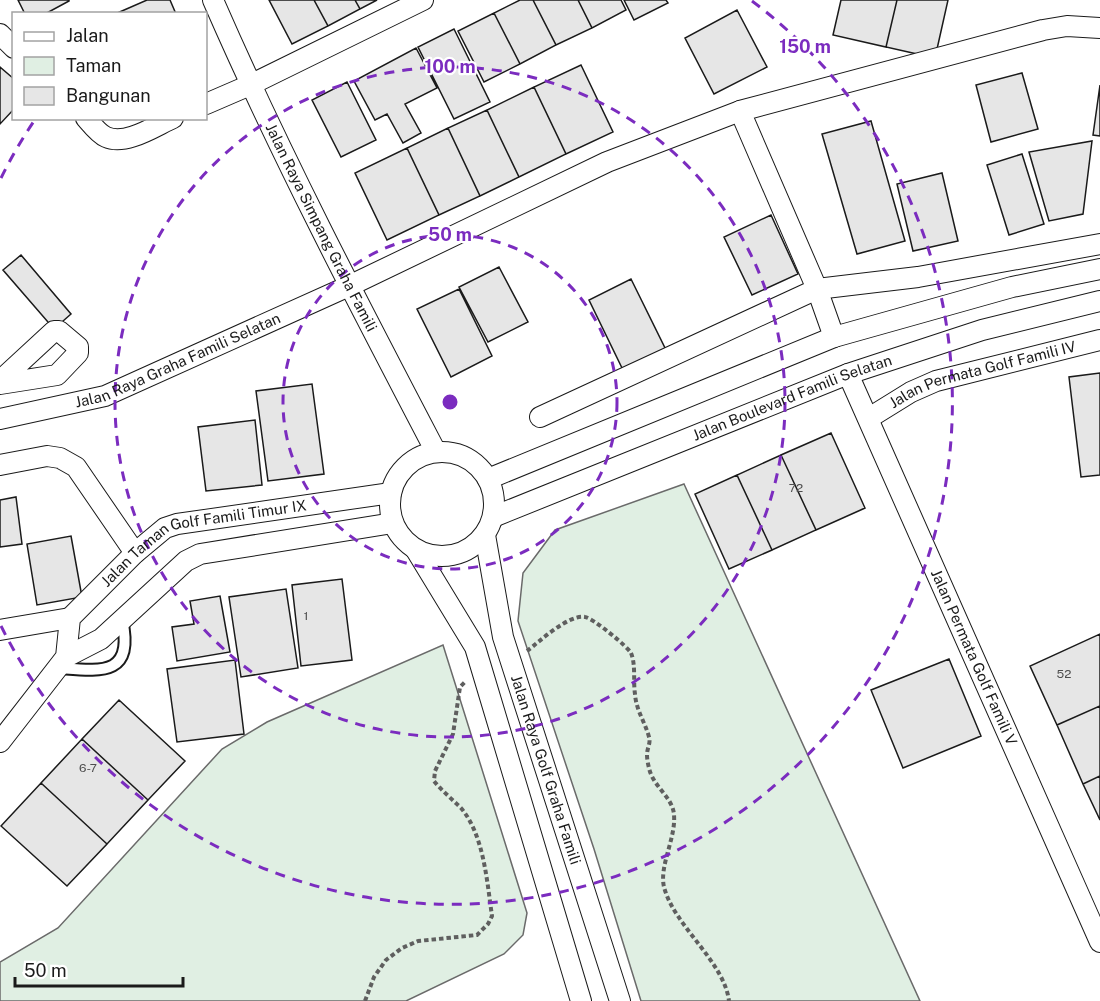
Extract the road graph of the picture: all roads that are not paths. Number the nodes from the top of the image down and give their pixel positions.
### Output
1 (213, 0) edge
2 (423, 0) edge
3 (1100, 28) edge
4 (0, 34) edge
5 (12, 46) edge
6 (250, 85) junction
7 (207, 104) edge
8 (740, 111) junction
9 (88, 120) edge
10 (169, 120) edge
11 (1100, 244) edge
12 (1100, 269) edge
13 (349, 286) junction
14 (817, 289) junction
15 (1100, 301) edge
16 (834, 337) junction
17 (1100, 340) edge
18 (848, 374) junction
19 (540, 417) dead end
20 (868, 418) junction
21 (0, 419) edge
22 (436, 452) junction
23 (0, 465) edge
24 (488, 479) junction
25 (391, 493) junction
26 (393, 522) junction
27 (489, 526) junction
28 (417, 550) junction
29 (135, 553) junction
30 (70, 618) junction
31 (122, 620) junction
32 (0, 630) edge
33 (102, 639) junction
34 (62, 663) junction
35 (0, 742) edge
36 (1100, 942) edge
37 (581, 1001) edge
38 (620, 1001) edge

1 - 6 street, Jalan Raya Simpang Graha Famili
2 - 6 street
3 - 8 street
4 - 5 street
6 - 7 street
6 - 13 street, Jalan Raya Simpang Graha Famili
8 - 13 street
8 - 14 street
9 - 10 street
11 - 14 street
12 - 16 street
13 - 21 street, Jalan Raya Graha Famili Selatan
13 - 22 street, Jalan Raya Simpang Graha Famili
14 - 16 street
14 - 19 street
15 - 18 street, Jalan Boulevard Famili Selatan
16 - 24 street
17 - 20 street, Jalan Permata Golf Famili IV
18 - 20 street, Jalan Permata Golf Famili V
18 - 27 street, Jalan Boulevard Famili Selatan
20 - 36 street, Jalan Permata Golf Famili V
22 - 24 street
22 - 25 street
23 - 29 street
24 - 27 street
25 - 26 street
25 - 29 street, Jalan Taman Golf Famili Timur IX
26 - 28 street
26 - 31 street, Jalan Taman Golf Famili Timur IX
27 - 28 street
27 - 38 street, Jalan Raya Golf Graha Famili
28 - 37 street, Jalan Raya Golf Graha Famili
29 - 30 street, Jalan Taman Golf Famili Timur IX
30 - 32 street
30 - 33 street
30 - 34 street
31 - 33 street, Jalan Taman Golf Famili Timur IX
31 - 34 lane
33 - 34 street, Jalan Taman Golf Famili Timur IX
34 - 35 street, Jalan Taman Golf Famili Timur IX

